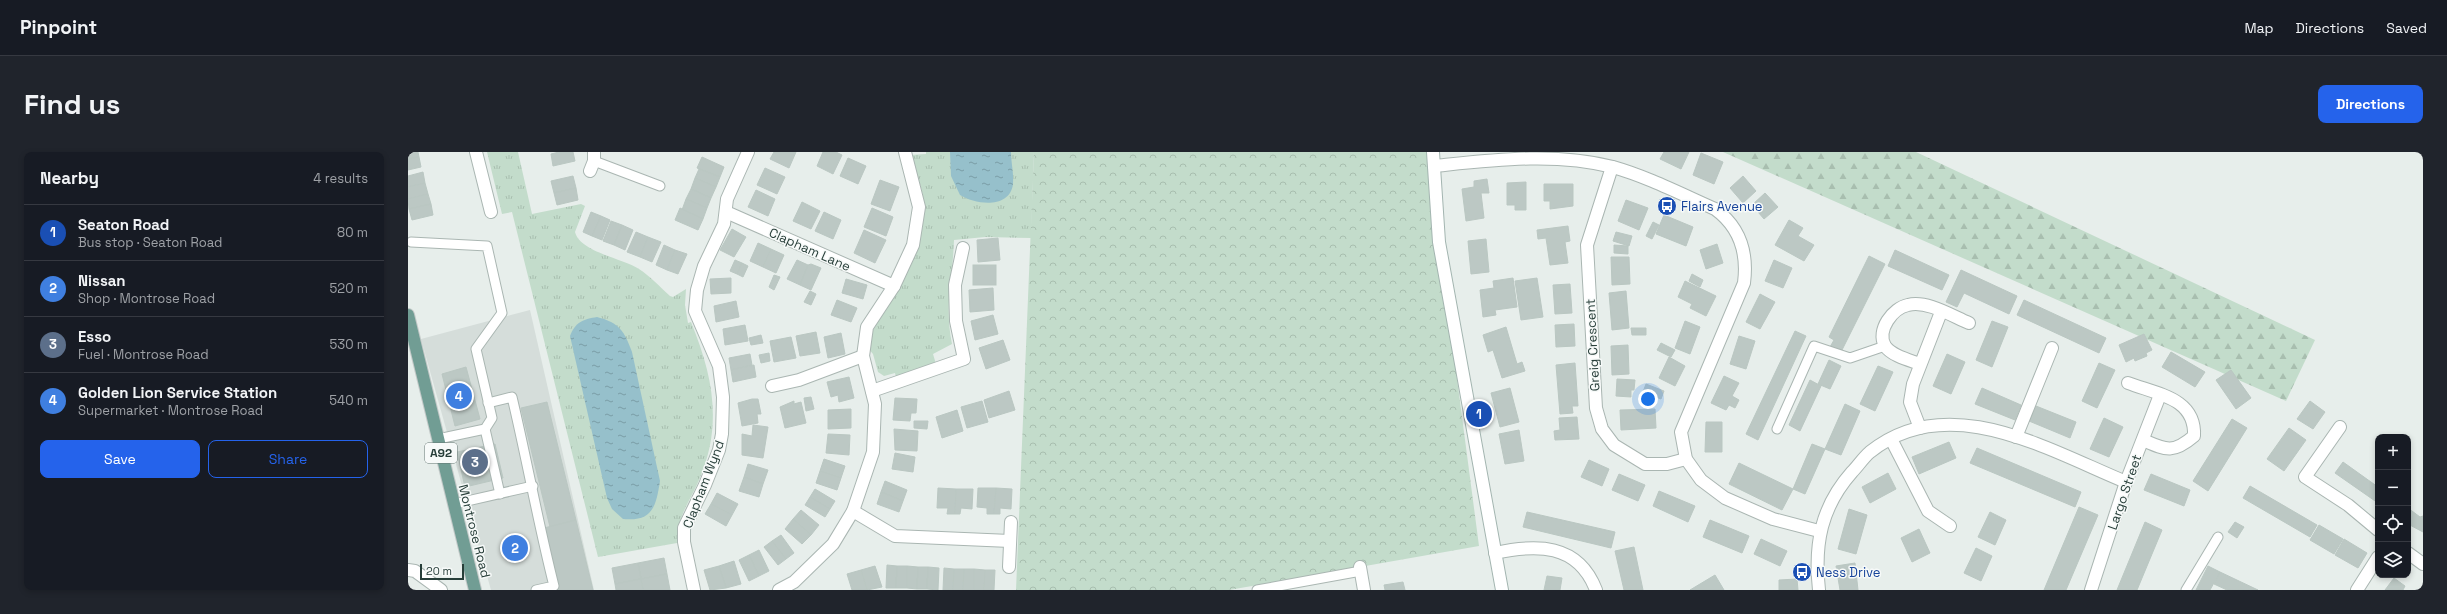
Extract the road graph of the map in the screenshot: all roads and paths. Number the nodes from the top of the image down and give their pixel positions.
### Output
1 (476, 152) edge
2 (747, 152) edge
3 (1433, 152) edge
4 (903, 153) edge
5 (593, 161) edge
6 (1434, 166) junction
7 (1612, 167) junction
8 (660, 186) dead end
9 (491, 212) dead end
10 (726, 212) junction
11 (411, 242) dead end
12 (962, 248) dead end
13 (894, 286) junction
14 (1941, 312) junction
15 (408, 315) edge
16 (1969, 323) dead end
17 (1885, 346) junction
18 (2052, 348) dead end
19 (863, 356) junction
20 (1920, 364) junction
21 (2128, 383) dead end
22 (772, 386) dead end
23 (872, 391) junction
24 (2160, 396) junction
25 (488, 403) junction
26 (2340, 427) dead end
27 (1920, 428) junction
28 (484, 429) junction
29 (1777, 429) dead end
30 (2016, 437) junction
31 (438, 439) junction
32 (1891, 439) junction
33 (2143, 440) junction
34 (1686, 459) junction
35 (2126, 482) junction
36 (533, 486) junction
37 (500, 494) junction
38 (454, 504) junction
39 (853, 511) junction
40 (1011, 522) dead end
41 (1950, 526) dead end
42 (2375, 528) edge
43 (1819, 531) junction
44 (2218, 537) dead end
45 (1010, 541) junction
46 (1494, 553) junction
47 (2411, 555) edge
48 (2375, 562) edge
49 (2423, 564) edge
50 (1009, 567) dead end
51 (1361, 569) joint
52 (408, 570) edge
53 (441, 590) edge
54 (475, 590) edge
55 (536, 590) edge
56 (694, 590) edge
57 (779, 590) edge
58 (1257, 590) edge
59 (1364, 590) edge
60 (1502, 590) edge
61 (1596, 590) edge
62 (1819, 590) edge
63 (2091, 590) edge
64 (2186, 590) edge
65 (2357, 590) edge

1 - 9 street
2 - 10 street, Clapham Wynd
3 - 6 street
4 - 13 street
5 - 8 lane
6 - 7 street
6 - 46 street
7 - 34 street, Greig Crescent
7 - 34 street
10 - 13 street, Clapham Lane
10 - 56 street, Clapham Wynd
11 - 25 lane
12 - 23 street
13 - 19 street
14 - 16 street
14 - 17 street
14 - 20 street
15 - 31 main road, Montrose Road / A92
17 - 20 street
17 - 29 lane
18 - 30 street
19 - 22 street
19 - 23 street
20 - 27 street
21 - 24 street
23 - 39 street
24 - 33 street, Largo Street
24 - 33 street
25 - 28 lane
25 - 36 lane
26 - 42 street
27 - 30 street
27 - 32 street
28 - 31 lane
28 - 37 lane
30 - 35 street
31 - 38 main road, Montrose Road / A92
32 - 41 street
32 - 43 street
33 - 35 street, Largo Street
34 - 43 street
35 - 63 street, Largo Street
36 - 37 lane
36 - 55 lane
37 - 38 lane
38 - 54 main road, Montrose Road / A92
39 - 45 street
39 - 57 street
40 - 45 street
43 - 62 street
44 - 64 lane
45 - 50 street
46 - 60 street
46 - 61 street
47 - 49 street
48 - 65 street
51 - 58 lane
51 - 59 street
52 - 53 street

